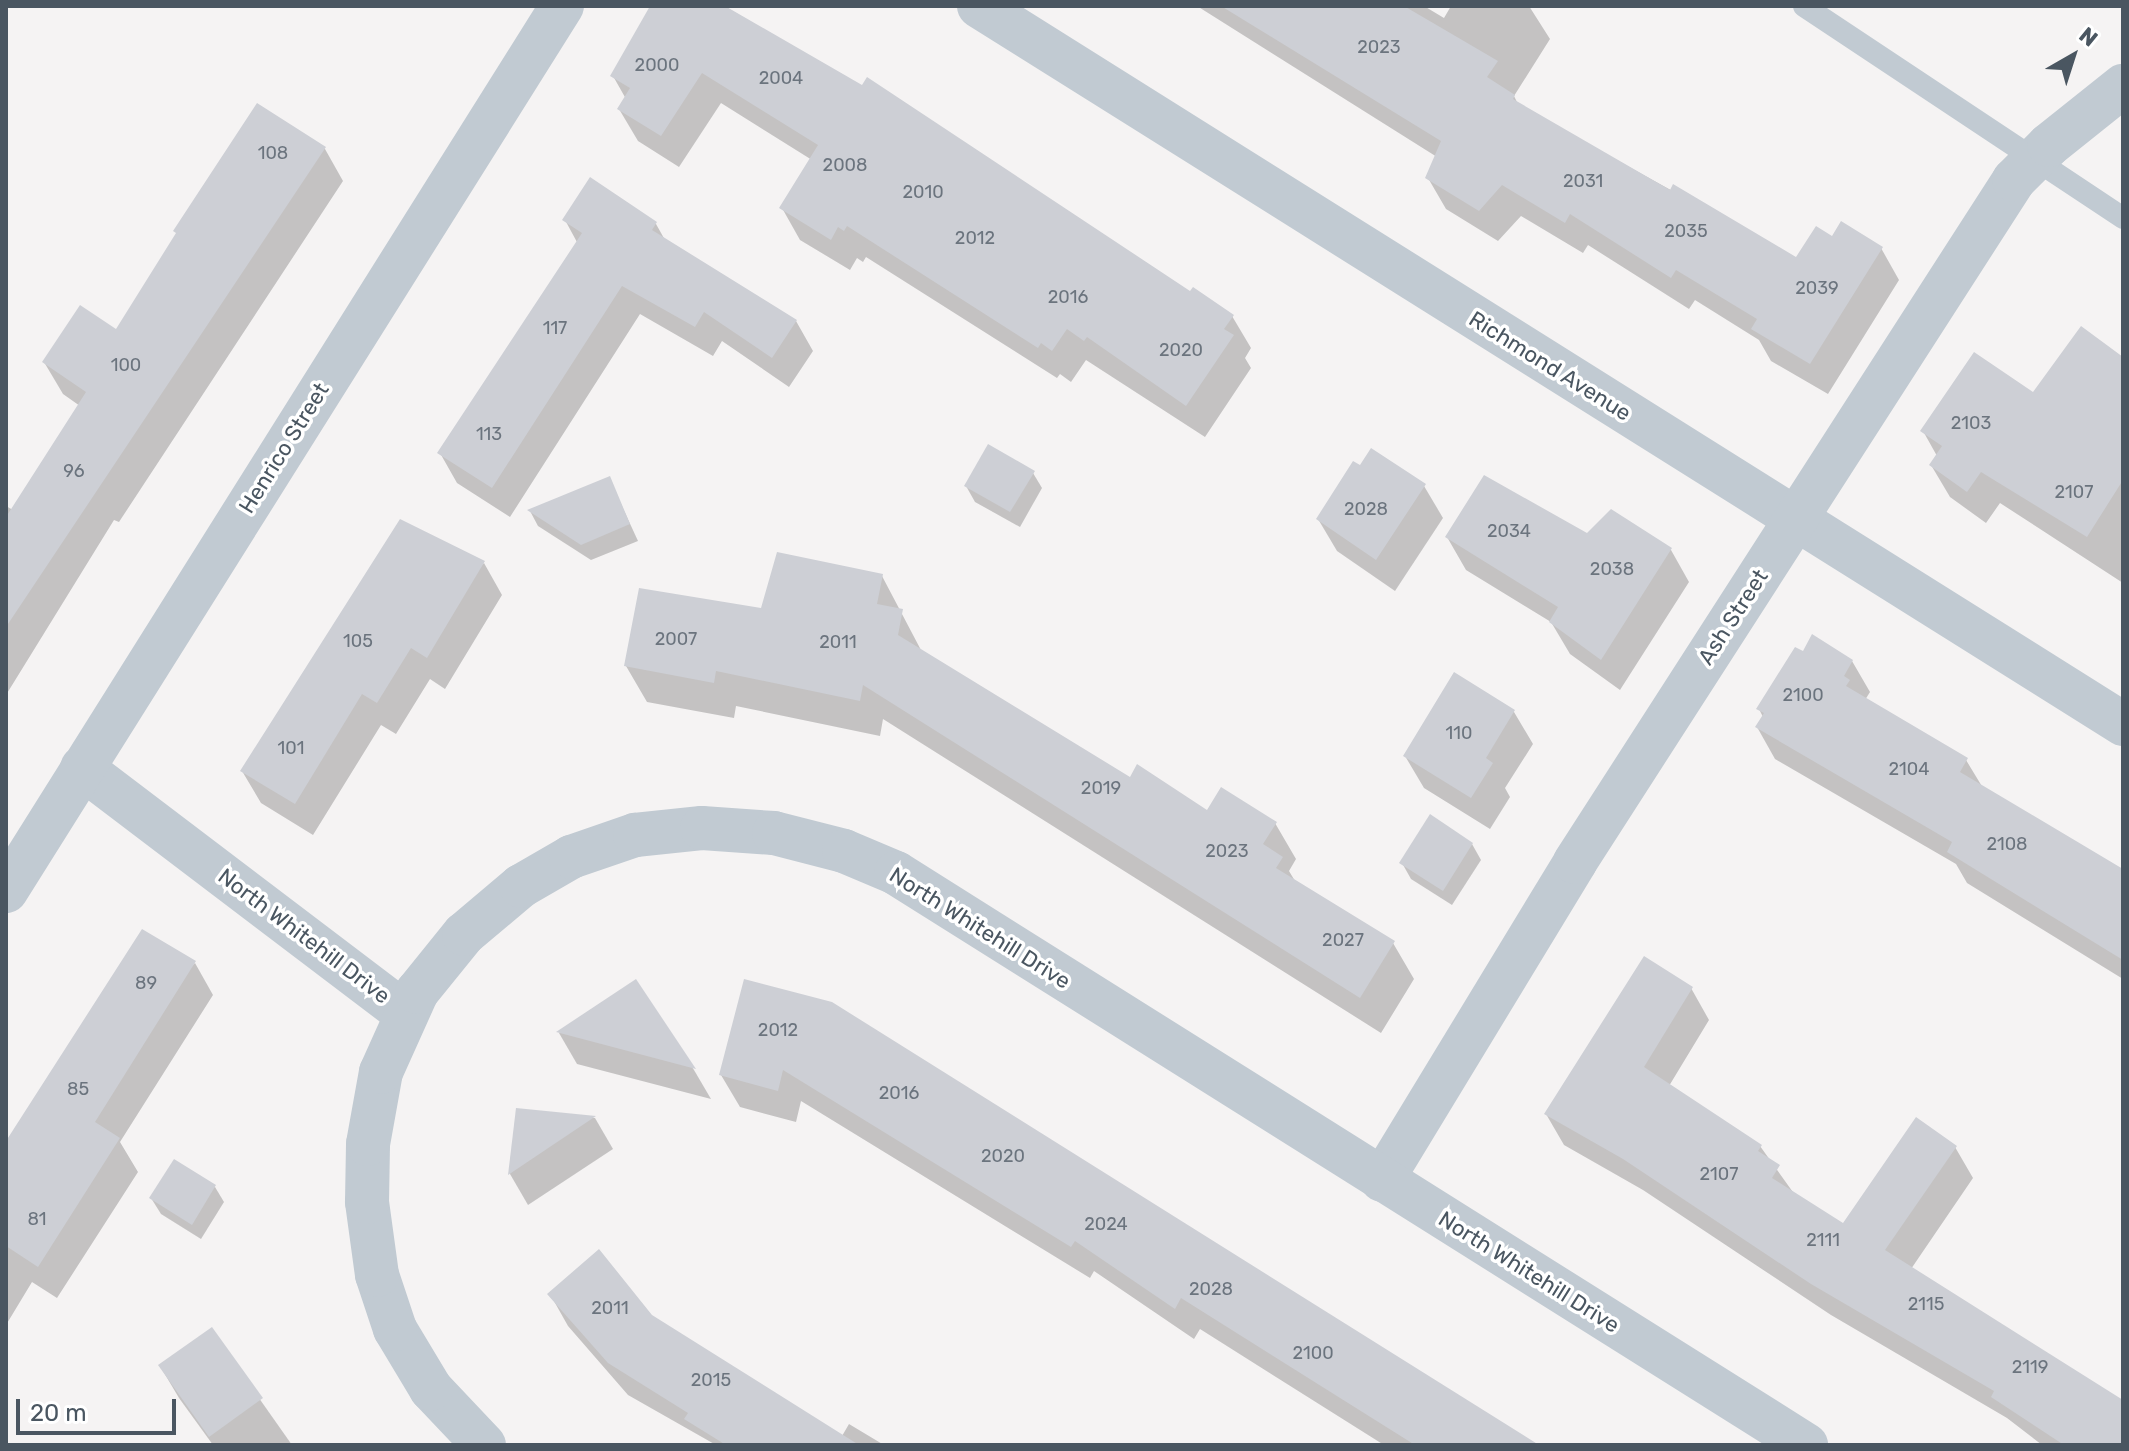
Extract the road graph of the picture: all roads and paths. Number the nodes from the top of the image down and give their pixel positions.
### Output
1 (562, 6) edge
2 (979, 6) edge
3 (1804, 6) edge
4 (2123, 86) edge
5 (2032, 161) junction
6 (2123, 218) edge
7 (1795, 520) junction
8 (2123, 724) edge
9 (82, 768) junction
10 (6, 891) edge
11 (404, 1012) junction
12 (1382, 1180) junction
13 (484, 1445) edge
14 (1806, 1445) edge

1 - 9 street, Henrico Street
2 - 7 street, Richmond Avenue
3 - 5 lane
4 - 5 street, Ash Street
5 - 6 lane
5 - 7 street, Ash Street
7 - 8 street, Richmond Avenue
7 - 12 street, Ash Street
9 - 10 street, Henrico Street
9 - 11 street, North Whitehill Drive
11 - 12 street, North Whitehill Drive
11 - 13 street
12 - 14 street, North Whitehill Drive

